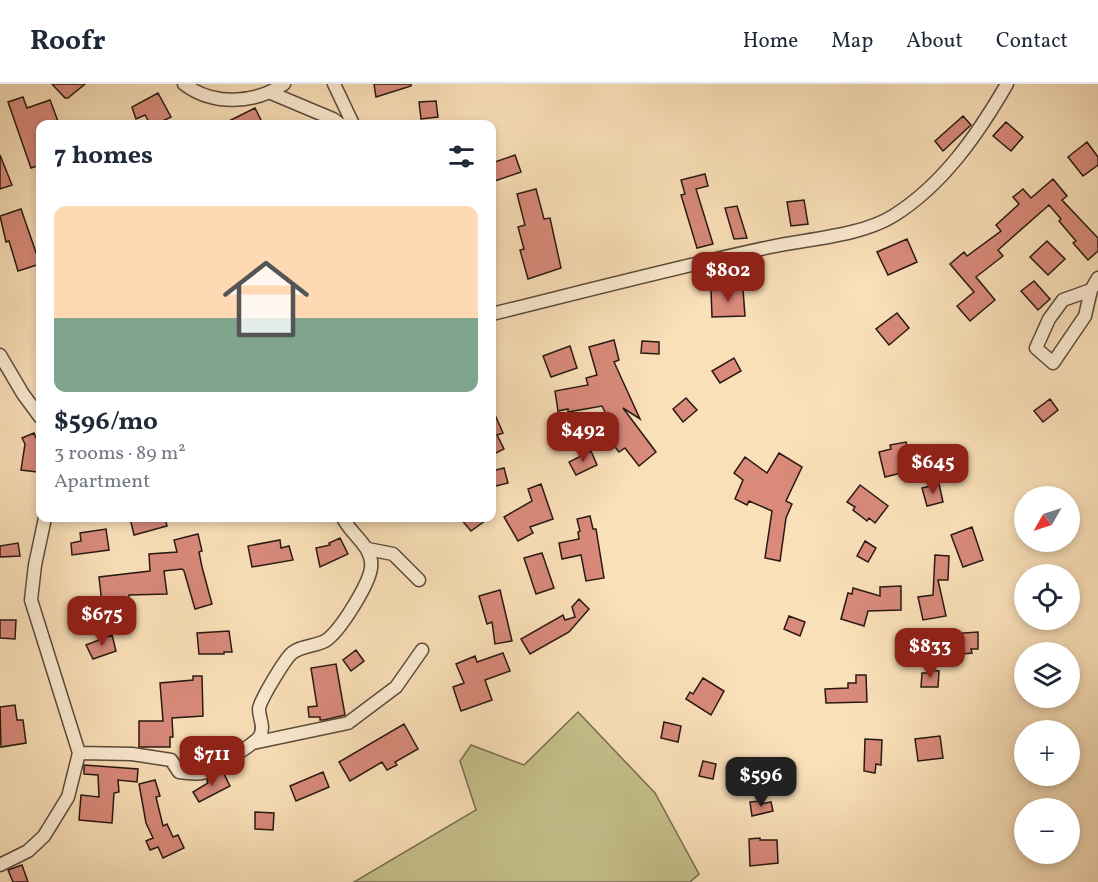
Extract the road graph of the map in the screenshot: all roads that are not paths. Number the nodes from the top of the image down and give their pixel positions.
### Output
1 (184, 84) edge
2 (284, 84) edge
3 (334, 84) edge
4 (1007, 84) edge
5 (271, 93) junction
6 (334, 120) edge
7 (351, 120) edge
8 (1098, 278) edge
9 (1091, 290) junction
10 (496, 313) edge
11 (0, 354) edge
12 (36, 412) edge
13 (44, 522) edge
14 (346, 522) edge
15 (368, 549) junction
16 (419, 580) dead end
17 (422, 650) dead end
18 (253, 743) junction
19 (79, 753) junction
20 (0, 865) edge

1 - 5 street
2 - 5 street
3 - 7 street
4 - 10 street
5 - 6 street
8 - 9 street
9 - 9 street
11 - 12 street
13 - 19 street
14 - 15 street
15 - 16 street
15 - 18 street
17 - 18 street
18 - 19 street
19 - 20 street

